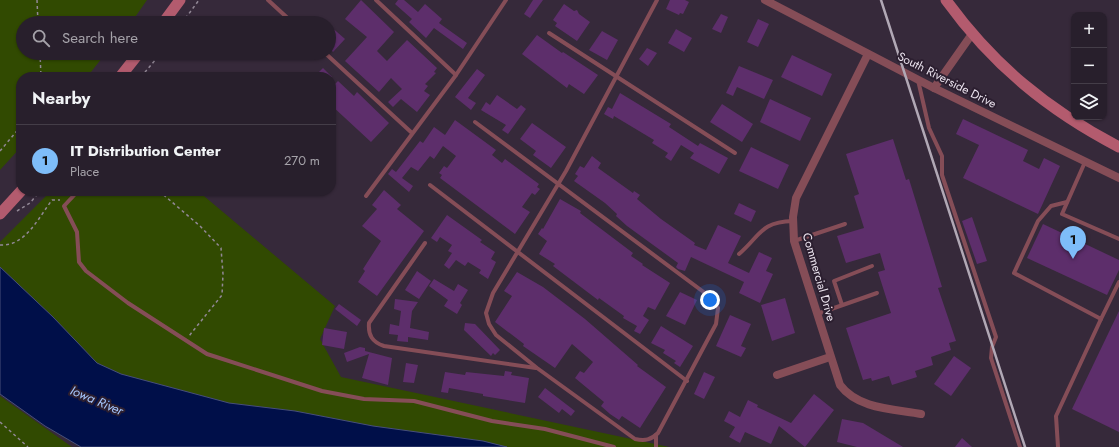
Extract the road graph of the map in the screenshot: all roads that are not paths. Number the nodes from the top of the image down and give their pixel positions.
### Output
1 (180, 0) edge
2 (268, 0) edge
3 (376, 0) edge
4 (506, 0) edge
5 (657, 0) edge
6 (764, 0) edge
7 (946, 0) edge
8 (168, 16) edge
9 (285, 16) edge
10 (549, 33) dead end
11 (972, 34) junction
12 (868, 54) junction
13 (133, 60) edge
14 (333, 60) edge
15 (124, 72) edge
16 (456, 75) junction
17 (616, 76) junction
18 (917, 78) junction
19 (934, 88) junction
20 (475, 122) dead end
21 (412, 133) junction
22 (1119, 147) edge
23 (735, 153) dead end
24 (1085, 162) junction
25 (1119, 178) edge
26 (430, 185) dead end
27 (558, 185) junction
28 (16, 196) edge
29 (73, 196) edge
30 (366, 196) dead end
31 (1067, 202) junction
32 (0, 214) edge
33 (793, 221) junction
34 (845, 224) dead end
35 (1119, 239) edge
36 (794, 241) junction
37 (425, 242) dead end
38 (518, 253) junction
39 (739, 254) dead end
40 (872, 266) dead end
41 (1119, 282) edge
42 (877, 293) dead end
43 (842, 305) junction
44 (816, 314) junction
45 (1101, 319) junction
46 (830, 357) junction
47 (537, 368) junction
48 (776, 374) dead end
49 (687, 381) junction
50 (921, 414) dead end
51 (656, 435) junction
52 (614, 447) edge
53 (656, 447) edge
54 (1020, 447) edge
55 (1058, 447) edge

1 - 8 main road
2 - 9 lane
3 - 16 lane
4 - 16 lane
5 - 17 lane
6 - 12 street, South Riverside Drive
7 - 11 main road
10 - 17 lane
11 - 19 street
11 - 22 main road
12 - 18 street, South Riverside Drive
12 - 33 street, Commercial Drive
13 - 15 main road
14 - 21 lane
16 - 21 lane
17 - 23 lane
17 - 27 lane
18 - 19 street, South Riverside Drive
18 - 54 lane
19 - 24 street, South Riverside Drive
20 - 27 lane
21 - 30 lane
24 - 25 street, South Riverside Drive
24 - 31 lane
26 - 38 lane
27 - 38 lane
27 - 49 lane
28 - 32 main road
29 - 52 lane
31 - 35 lane
31 - 45 lane
33 - 36 street, Commercial Drive
33 - 39 lane
34 - 36 lane
36 - 44 street, Commercial Drive
37 - 47 lane
38 - 47 lane
38 - 49 lane
40 - 43 lane
41 - 45 lane
42 - 43 lane
43 - 44 lane
44 - 46 street, Commercial Drive
45 - 55 lane
46 - 48 street
46 - 50 street, Commercial Drive
47 - 51 lane
49 - 51 lane
51 - 53 lane

